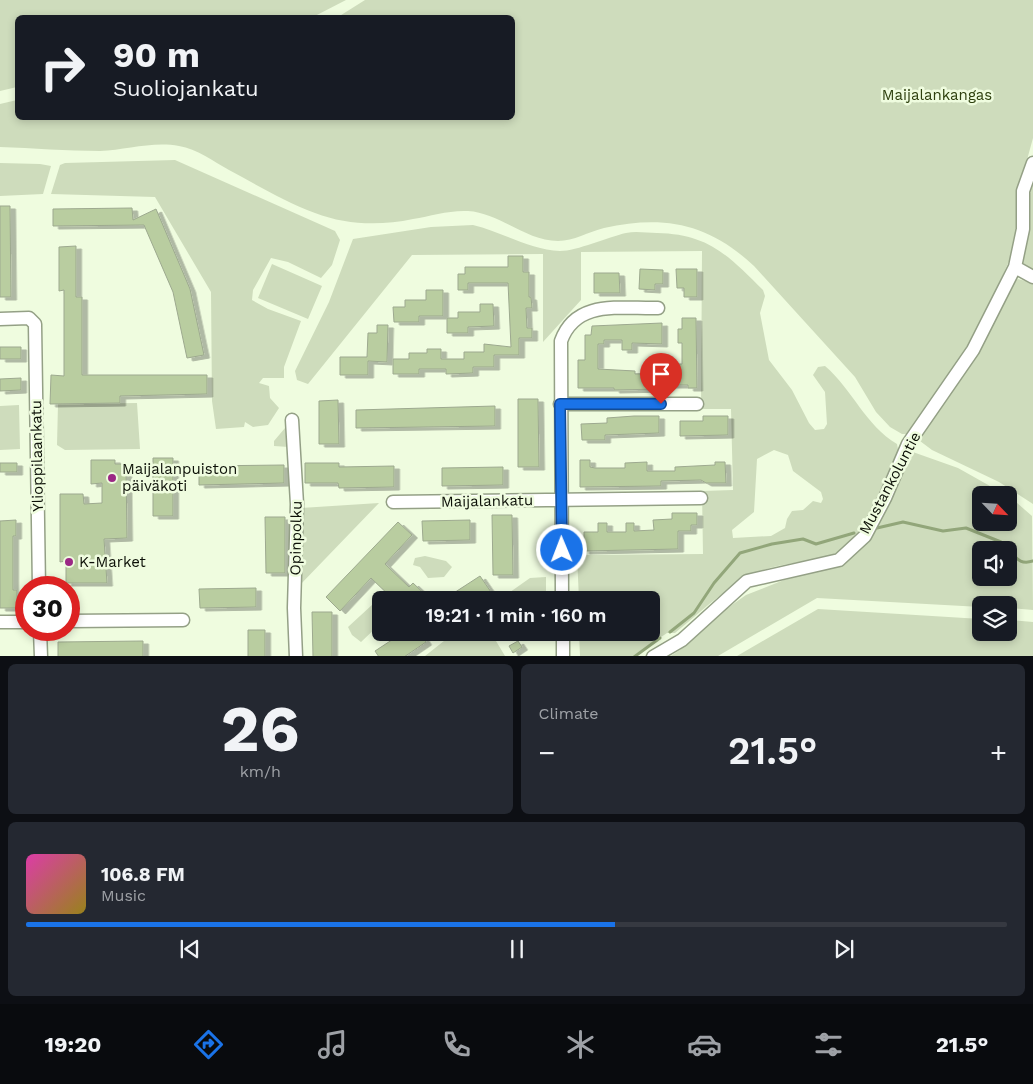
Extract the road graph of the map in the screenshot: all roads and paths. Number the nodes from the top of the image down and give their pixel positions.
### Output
1 (1033, 163) edge
2 (1015, 268) junction
3 (1033, 277) edge
4 (658, 308) dead end
5 (0, 319) edge
6 (560, 404) junction
7 (697, 404) dead end
8 (292, 420) dead end
9 (701, 498) dead end
10 (561, 500) junction
11 (393, 502) dead end
12 (39, 576) edge
13 (562, 591) edge
14 (182, 620) dead end
15 (80, 621) edge
16 (0, 622) edge
17 (15, 622) edge
18 (40, 641) edge
19 (562, 641) edge
20 (41, 656) edge
21 (296, 656) edge
22 (563, 656) edge
23 (653, 656) edge

1 - 2 street, Mustankoluntie
2 - 3 street
2 - 23 street, Mustankoluntie
4 - 6 street
5 - 12 street, Ylioppilaankatu
6 - 7 street
6 - 10 street
8 - 21 street, Opinpolku
9 - 10 street, Maijalankatu
10 - 11 street, Maijalankatu
10 - 13 street
14 - 15 street
16 - 17 street
18 - 20 street
19 - 22 street

